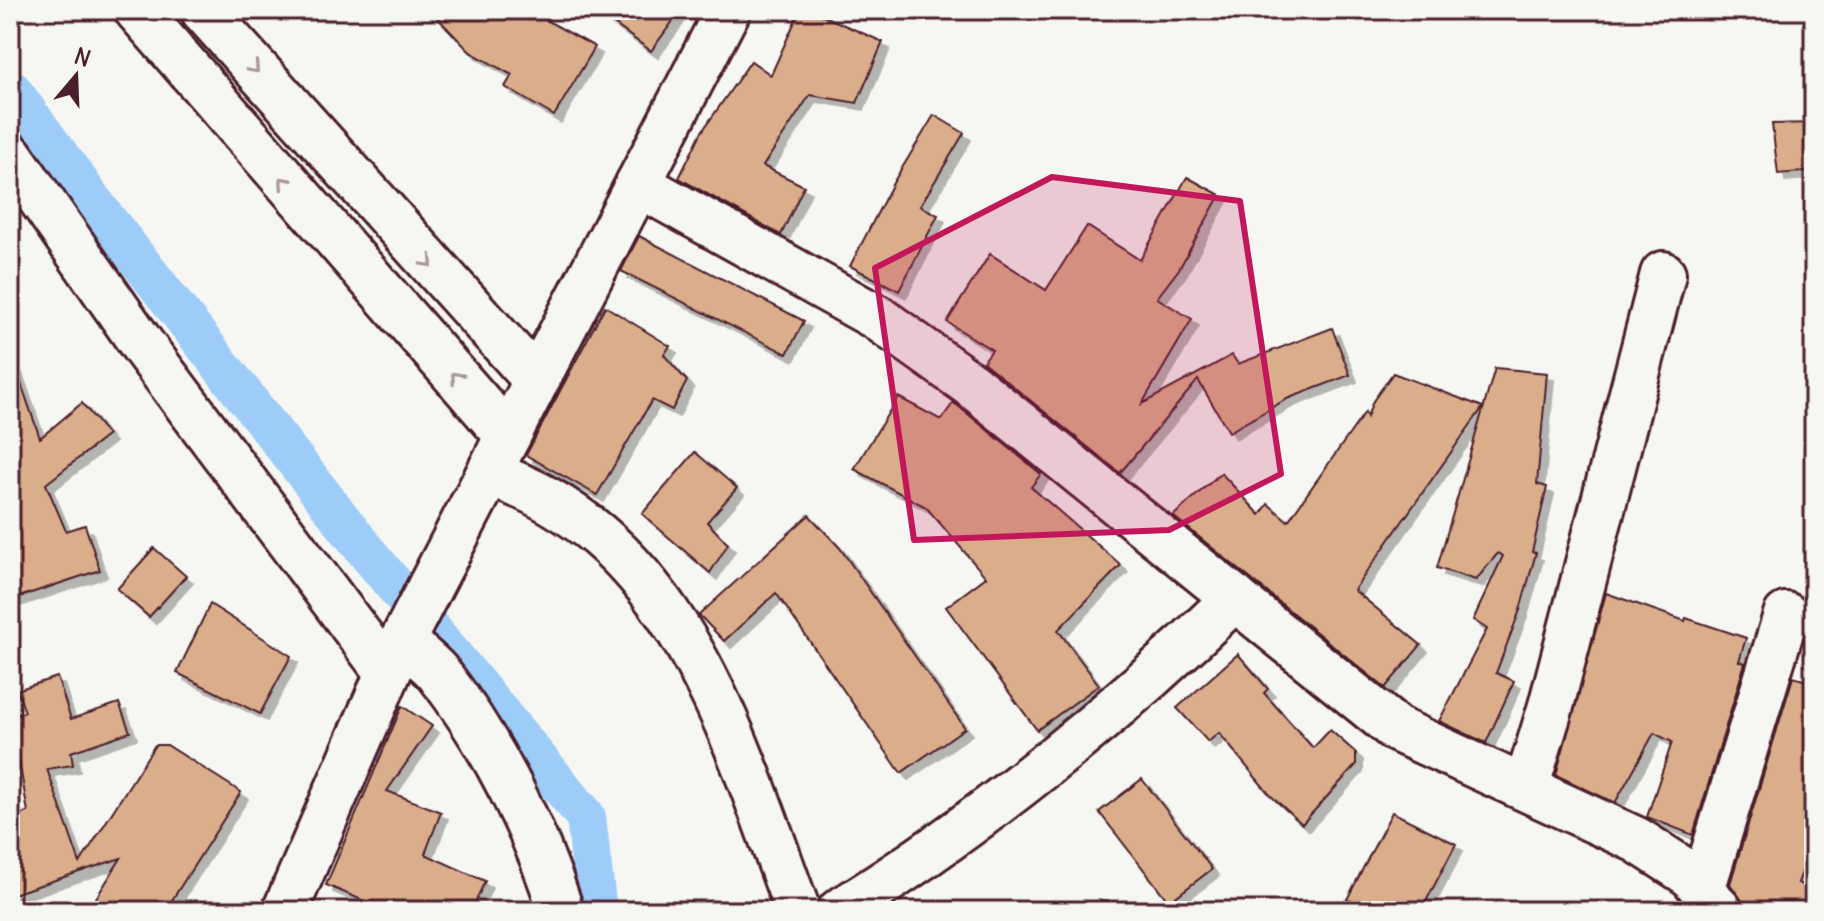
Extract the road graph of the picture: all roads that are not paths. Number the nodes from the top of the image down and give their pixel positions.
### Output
1 (137, 10) edge
2 (203, 10) edge
3 (728, 10) edge
4 (10, 155) edge
5 (638, 184) junction
6 (1663, 274) dead end
7 (536, 380) junction
8 (508, 436) junction
9 (480, 493) junction
10 (1235, 598) junction
11 (1786, 615) dead end
12 (399, 648) junction
13 (1526, 788) junction
14 (1712, 899) edge
15 (285, 911) edge
16 (561, 911) edge
17 (798, 911) edge
18 (840, 911) edge

8 -> 1 street
2 -> 7 street
3 - 5 street
4 - 12 street
5 - 7 street
5 - 10 street
6 - 13 street
7 - 8 street
8 - 9 street
9 - 12 street
9 - 17 street
10 - 13 street
10 - 18 street
11 - 14 street
12 - 15 street
12 - 16 street
13 - 14 street

